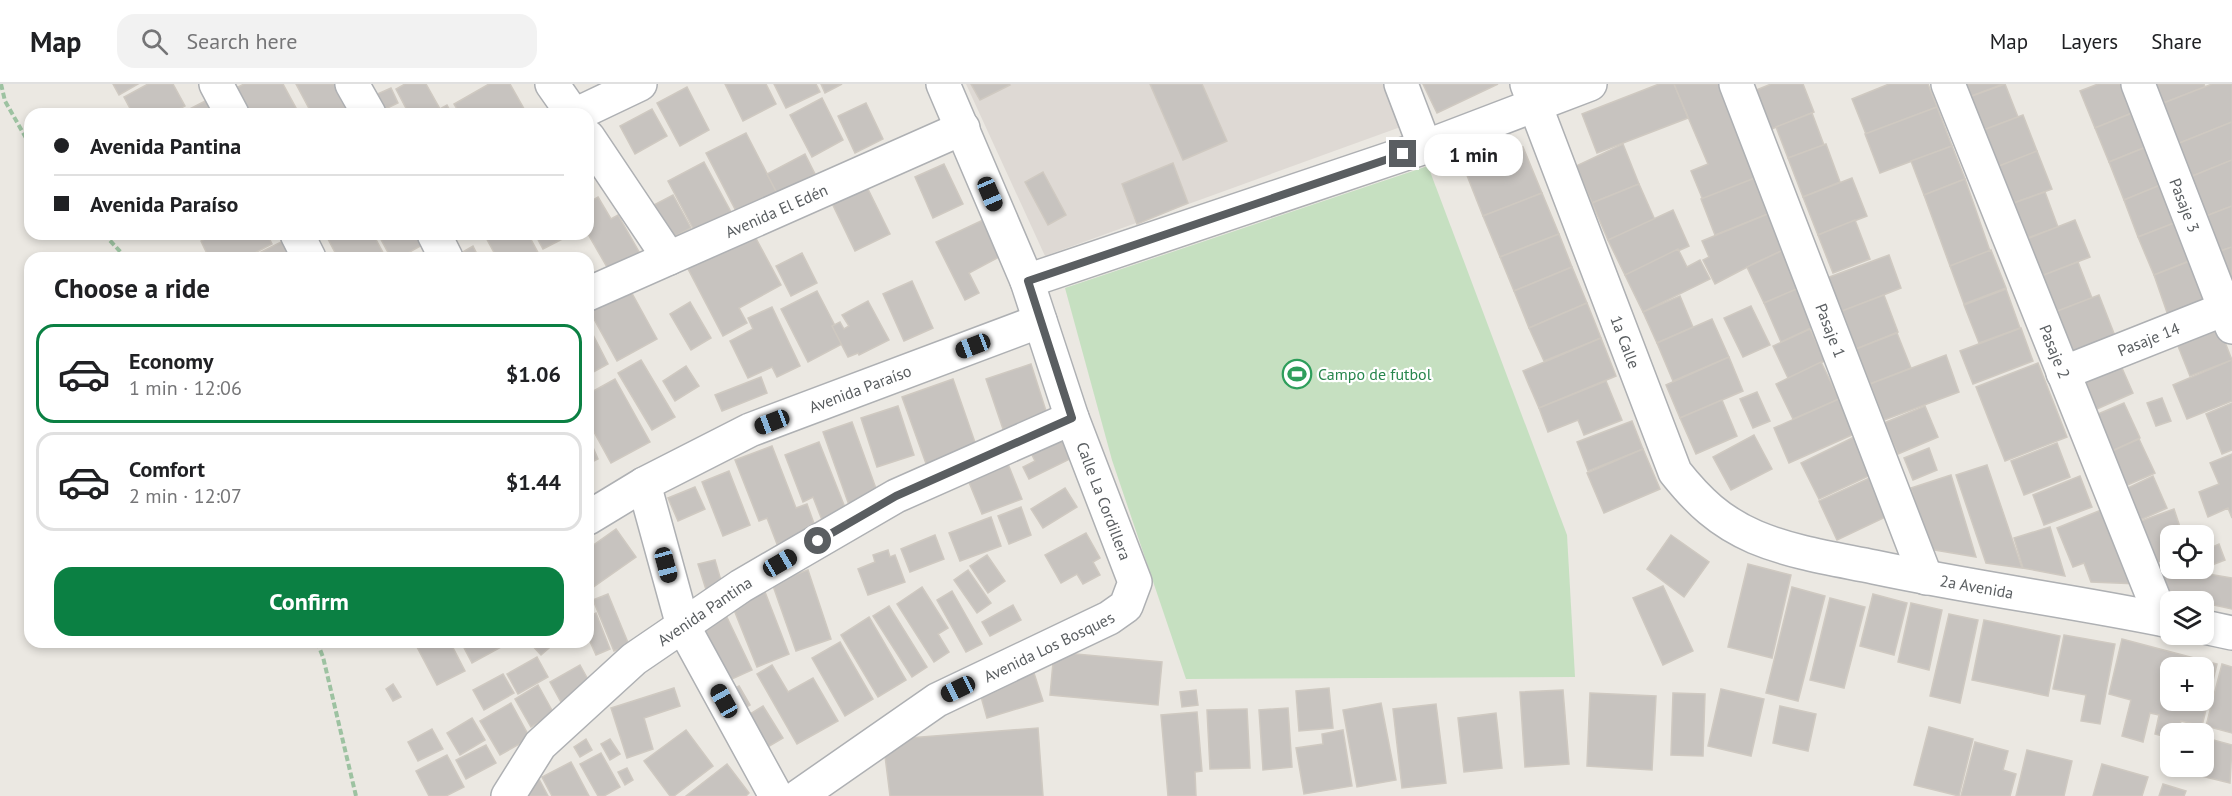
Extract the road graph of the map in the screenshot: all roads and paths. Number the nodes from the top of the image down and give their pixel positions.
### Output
1 (2, 84) edge
2 (352, 84) edge
3 (552, 84) edge
4 (640, 84) edge
5 (942, 84) edge
6 (1401, 84) edge
7 (1590, 84) edge
8 (1736, 84) edge
9 (1948, 84) edge
10 (2138, 84) edge
11 (218, 85) edge
12 (1531, 94) edge
13 (229, 108) edge
14 (366, 108) edge
15 (570, 108) edge
16 (588, 108) edge
17 (963, 128) junction
18 (24, 134) edge
19 (594, 146) edge
20 (1425, 147) junction
21 (110, 240) edge
22 (121, 252) edge
23 (669, 258) junction
24 (1028, 281) junction
25 (594, 291) edge
26 (2230, 314) edge
27 (1040, 321) junction
28 (2063, 373) junction
29 (1072, 418) junction
30 (644, 484) junction
31 (594, 514) edge
32 (1784, 548) joint
33 (1926, 578) junction
34 (1135, 582) joint
35 (2160, 606) edge
36 (2160, 619) edge
37 (682, 626) junction
38 (2214, 629) edge
39 (2232, 633) edge
40 (319, 648) edge
41 (357, 796) edge
42 (508, 796) edge
43 (776, 796) edge
44 (799, 796) edge

1 - 18 path
2 - 14 street
3 - 15 street
4 - 16 street
5 - 17 street, Calle La Cordillera
6 - 20 street
7 - 12 street
8 - 33 street, Pasaje 1
9 - 28 street, Pasaje 2
10 - 26 street, Pasaje 3
11 - 13 street
12 - 20 street
12 - 32 street, 1a Calle
17 - 23 street, Avenida El Edén
17 - 24 street, Calle La Cordillera
19 - 23 street
20 - 24 street
21 - 22 path
23 - 25 street, Avenida El Edén
24 - 27 street, Calle La Cordillera
26 - 28 street, Pasaje 14
27 - 29 street, Calle La Cordillera
27 - 30 street, Avenida Paraíso
28 - 35 street, Pasaje 2
29 - 34 street, Calle La Cordillera
29 - 37 street, Avenida Pantina
30 - 31 street, Avenida Paraíso
30 - 37 street
32 - 33 street, 2a Avenida
33 - 36 street, 2a Avenida
34 - 44 street, Avenida Los Bosques
37 - 42 street, Avenida Pantina
37 - 43 street
38 - 39 street
40 - 41 path

